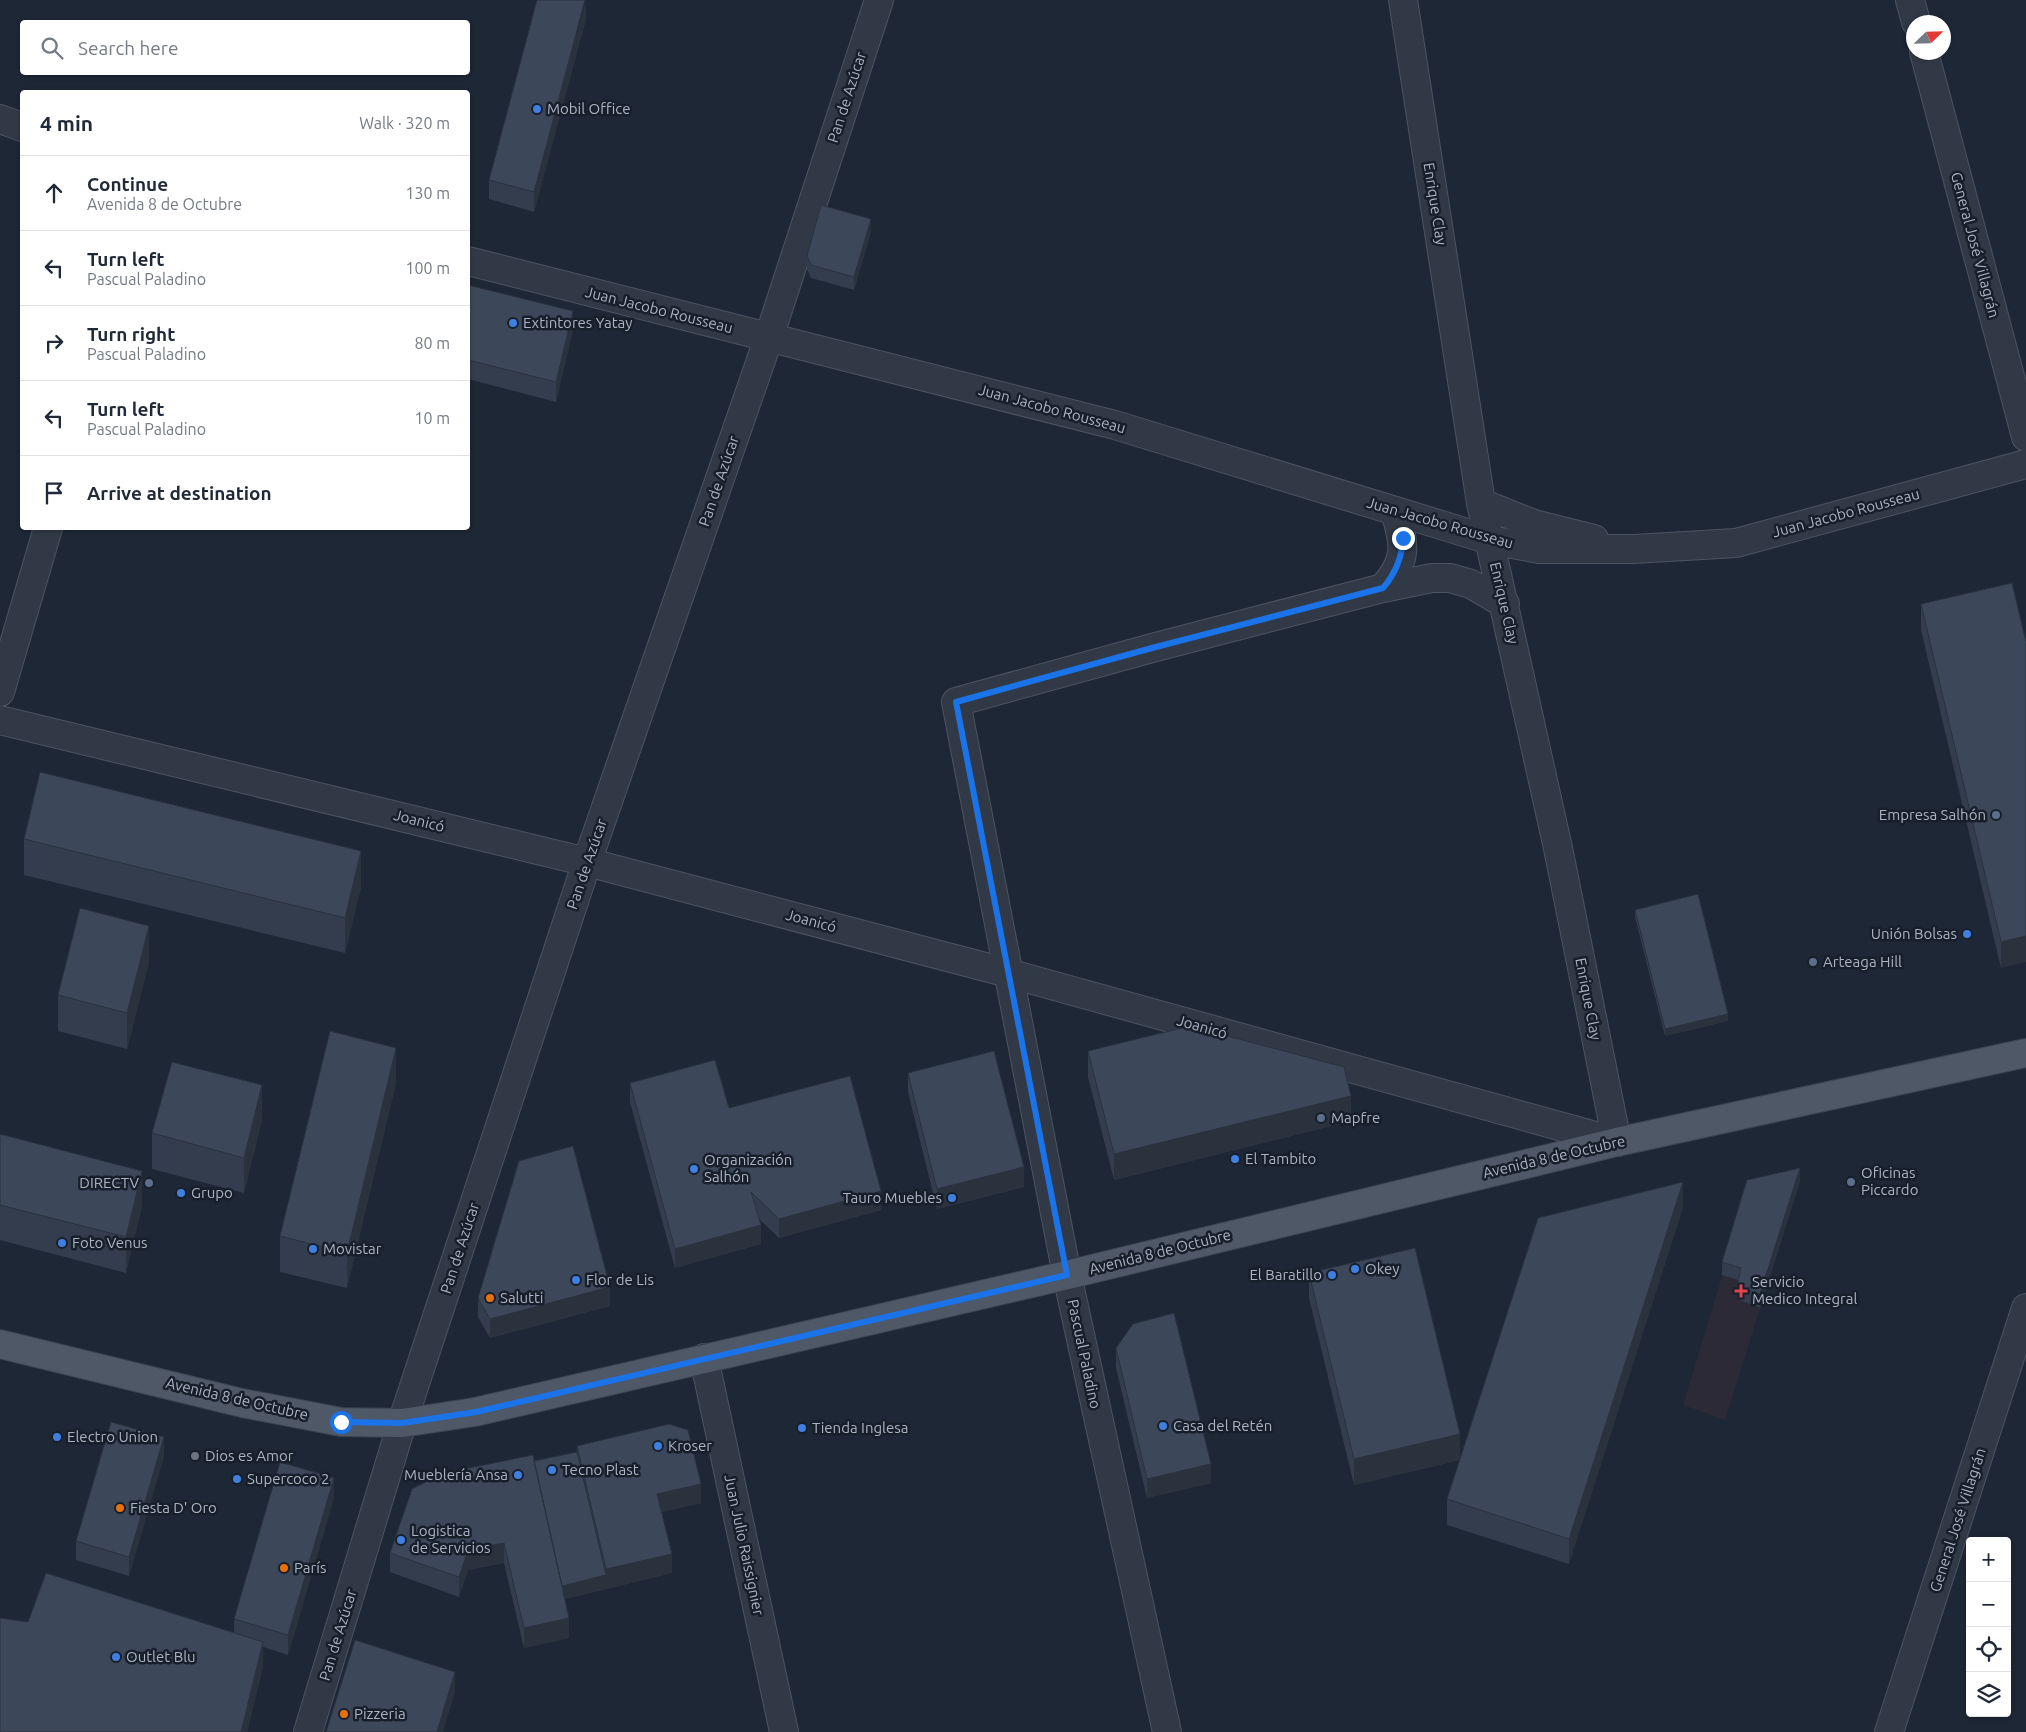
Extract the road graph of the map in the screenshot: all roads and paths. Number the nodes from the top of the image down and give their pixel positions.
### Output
1 (879, 0) edge
2 (1403, 0) edge
3 (1910, 0) edge
4 (1914, 15) edge
5 (1926, 60) edge
6 (0, 119) edge
7 (20, 126) edge
8 (470, 262) edge
9 (770, 337) junction
10 (2026, 437) edge
11 (2026, 464) edge
12 (1481, 502) junction
13 (1395, 511) junction
14 (47, 530) edge
15 (1490, 540) junction
16 (1634, 550) junction
17 (1383, 588) junction
18 (1505, 604) junction
19 (0, 692) edge
20 (0, 720) edge
21 (587, 862) junction
22 (1008, 973) junction
23 (2026, 1053) edge
24 (1617, 1142) junction
25 (1067, 1275) junction
26 (2026, 1308) edge
27 (0, 1344) edge
28 (704, 1358) junction
29 (402, 1423) junction
30 (308, 1732) edge
31 (784, 1732) edge
32 (1167, 1732) edge
33 (1889, 1732) edge

1 - 9 street, Pan de Azúcar
2 - 12 street, Enrique Clay
3 - 4 street
5 - 10 street, General José Villagrán
6 - 7 street
8 - 9 street, Juan Jacobo Rousseau
9 - 13 street, Juan Jacobo Rousseau
9 - 21 street, Pan de Azúcar
11 - 16 street, Juan Jacobo Rousseau
12 - 15 street, Enrique Clay
12 - 16 street, Juan Jacobo Rousseau
13 - 15 street, Juan Jacobo Rousseau
13 - 17 street
14 - 19 street
15 - 16 street, Juan Jacobo Rousseau
15 - 18 street, Enrique Clay
17 - 18 street, Pascual Paladino
17 - 22 street, Pascual Paladino
18 - 24 street, Enrique Clay
20 - 21 street, Joanicó
21 - 22 street, Joanicó
21 - 29 street, Pan de Azúcar
22 - 24 street, Joanicó
22 - 25 street, Pascual Paladino
23 - 24 main road, Avenida 8 de Octubre
24 - 25 main road, Avenida 8 de Octubre
25 - 28 main road, Avenida 8 de Octubre
25 - 32 street, Pascual Paladino
26 - 33 street, General José Villagrán
27 - 29 main road, Avenida 8 de Octubre
28 - 29 main road, Avenida 8 de Octubre
28 - 31 street, Juan Julio Raissignier
29 - 30 street, Pan de Azúcar

